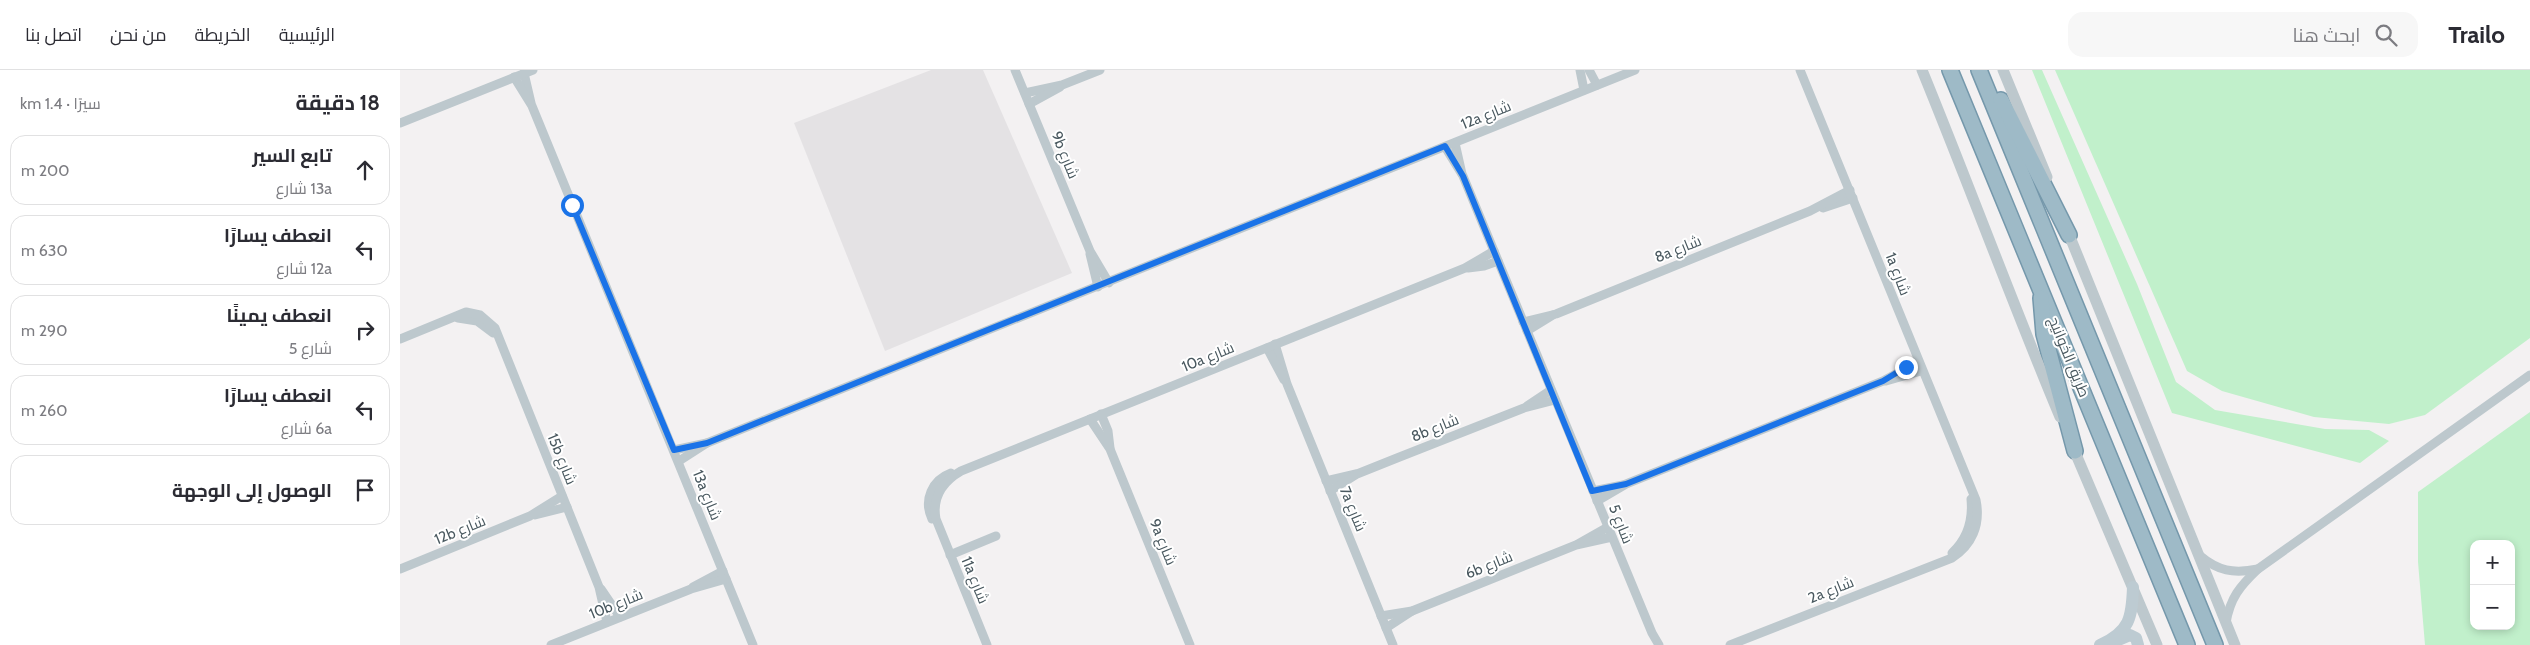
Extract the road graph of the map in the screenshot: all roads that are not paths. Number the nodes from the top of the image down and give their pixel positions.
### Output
1 (1015, 70) edge
2 (1100, 70) edge
3 (1580, 70) edge
4 (1589, 70) edge
5 (1635, 70) edge
6 (1800, 70) edge
7 (1922, 70) edge
8 (1950, 70) edge
9 (1980, 70) edge
10 (1985, 70) edge
11 (2003, 70) edge
12 (528, 72) edge
13 (514, 77) junction
14 (1062, 85) junction
15 (1596, 86) junction
16 (1584, 90) junction
17 (1025, 93) junction
18 (1029, 104) junction
19 (532, 106) junction
20 (400, 123) edge
21 (1455, 142) junction
22 (1445, 146) junction
23 (1463, 176) junction
24 (1852, 194) junction
25 (2069, 235) junction
26 (1090, 251) junction
27 (1494, 251) junction
28 (1498, 261) junction
29 (1465, 268) junction
30 (1109, 283) junction
31 (1098, 287) junction
32 (2042, 289) junction
33 (1556, 314) junction
34 (1523, 322) junction
35 (1527, 332) junction
36 (400, 339) edge
37 (1271, 346) junction
38 (1918, 362) junction
39 (1921, 371) junction
40 (2530, 375) edge
41 (1883, 381) junction
42 (1551, 390) junction
43 (1555, 400) junction
44 (1524, 408) junction
45 (1101, 414) junction
46 (1090, 419) junction
47 (707, 443) junction
48 (1110, 449) junction
49 (674, 450) junction
50 (2075, 451) junction
51 (679, 461) junction
52 (1357, 474) junction
53 (1326, 481) junction
54 (1626, 484) junction
55 (936, 488) joint
56 (1330, 490) junction
57 (1592, 491) junction
58 (562, 496) junction
59 (1597, 501) junction
60 (567, 507) junction
61 (530, 516) junction
62 (1608, 527) junction
63 (1973, 527) joint
64 (996, 536) dead end
65 (1612, 536) junction
66 (1576, 545) junction
67 (2198, 554) junction
68 (950, 555) junction
69 (400, 568) edge
70 (2258, 569) junction
71 (724, 575) junction
72 (599, 587) junction
73 (2132, 587) junction
74 (1412, 611) junction
75 (1381, 616) junction
76 (620, 617) junction
77 (607, 622) junction
78 (2226, 623) junction
79 (1386, 628) junction
80 (1652, 634) junction
81 (551, 645) edge
82 (753, 645) edge
83 (987, 645) edge
84 (1190, 645) edge
85 (1393, 645) edge
86 (1654, 645) edge
87 (1659, 645) edge
88 (1730, 645) edge
89 (2100, 645) edge
90 (2110, 645) edge
91 (2138, 645) edge
92 (2157, 645) edge
93 (2187, 645) edge
94 (2215, 645) edge
95 (2235, 645) edge

1 - 17 street, 9b شارع
2 - 14 street
3 - 16 street
4 - 15 street
5 - 15 street, 12a شارع
6 - 24 street, 1a شارع
7 - 50 street
8 - 32 highway, طريق الخوانيج
9 - 94 highway, طريق الخوانيج
10 - 25 highway
11 - 25 street
12 - 13 street
12 - 19 street, 13a شارع
13 - 19 street, 13a شارع
13 - 20 street
14 - 17 street
14 - 18 street
15 - 16 street, 12a شارع
16 - 21 street, 12a شارع
17 - 18 street, 9b شارع
18 - 26 street, 9b شارع
19 - 49 street, 13a شارع
21 - 22 street, 12a شارع
21 - 23 street, شارع 5
22 - 23 street, شارع 5
22 - 30 street, 12a شارع
23 - 27 street, شارع 5
24 - 33 street, 8a شارع
24 - 38 street, 1a شارع
25 - 67 street
26 - 30 street, 9b شارع
26 - 31 street, 9b شارع
27 - 28 street, شارع 5
27 - 29 street, 10a شارع
28 - 29 street, 10a شارع
28 - 34 street, شارع 5
29 - 37 street, 10a شارع
30 - 31 street, 12a شارع
31 - 47 street, 12a شارع
32 - 50 highway
32 - 93 highway, طريق الخوانيج
33 - 34 street, 8a شارع
33 - 35 street, 8a شارع
34 - 35 street, شارع 5
35 - 42 street, شارع 5
36 - 58 street, 15b شارع
37 - 45 street, 10a شارع
37 - 53 street, 7a شارع
38 - 39 street, 1a شارع
38 - 41 street
39 - 41 street
39 - 63 street, 1a شارع
40 - 70 street
41 - 54 street
42 - 43 street, شارع 5
42 - 44 street, 8b شارع
43 - 44 street, 8b شارع
43 - 57 street, شارع 5
44 - 52 street, 8b شارع
45 - 46 street, 10a شارع
45 - 48 street, 9a شارع
46 - 48 street, 9a شارع
46 - 55 street, 10a شارع
47 - 49 street, 12a شارع
47 - 51 street, 12a شارع
48 - 84 street, 9a شارع
49 - 51 street, 13a شارع
50 - 73 street
51 - 71 street, 13a شارع
52 - 53 street, 8b شارع
52 - 56 street, 8b شارع
53 - 56 street, 7a شارع
54 - 57 street
54 - 59 street
55 - 68 street, 11a شارع
56 - 75 street, 7a شارع
57 - 59 street, شارع 5
58 - 60 street, 15b شارع
58 - 61 street, 12b شارع
59 - 62 street, شارع 5
60 - 61 street, 12b شارع
60 - 72 street, 15b شارع
61 - 69 street, 12b شارع
62 - 65 street, شارع 5
62 - 66 street, 6b شارع
63 - 88 street, 2a شارع
64 - 68 street
65 - 66 street, 6b شارع
65 - 80 street, شارع 5
66 - 74 street, 6b شارع
67 - 70 street
67 - 78 street
68 - 83 street, 11a شارع
70 - 78 street
71 - 76 street, 10b شارع
71 - 82 street, 13a شارع
72 - 76 street, 15b شارع
72 - 77 street, 15b شارع
73 - 89 main road
73 - 92 street
74 - 75 street, 6b شارع
74 - 79 street, 6b شارع
75 - 79 street, 7a شارع
76 - 77 street, 10b شارع
77 - 81 street, 10b شارع
78 - 95 street
79 - 85 street, 7a شارع
80 - 86 street, شارع 5
80 - 87 street, شارع 5
90 - 91 main road

